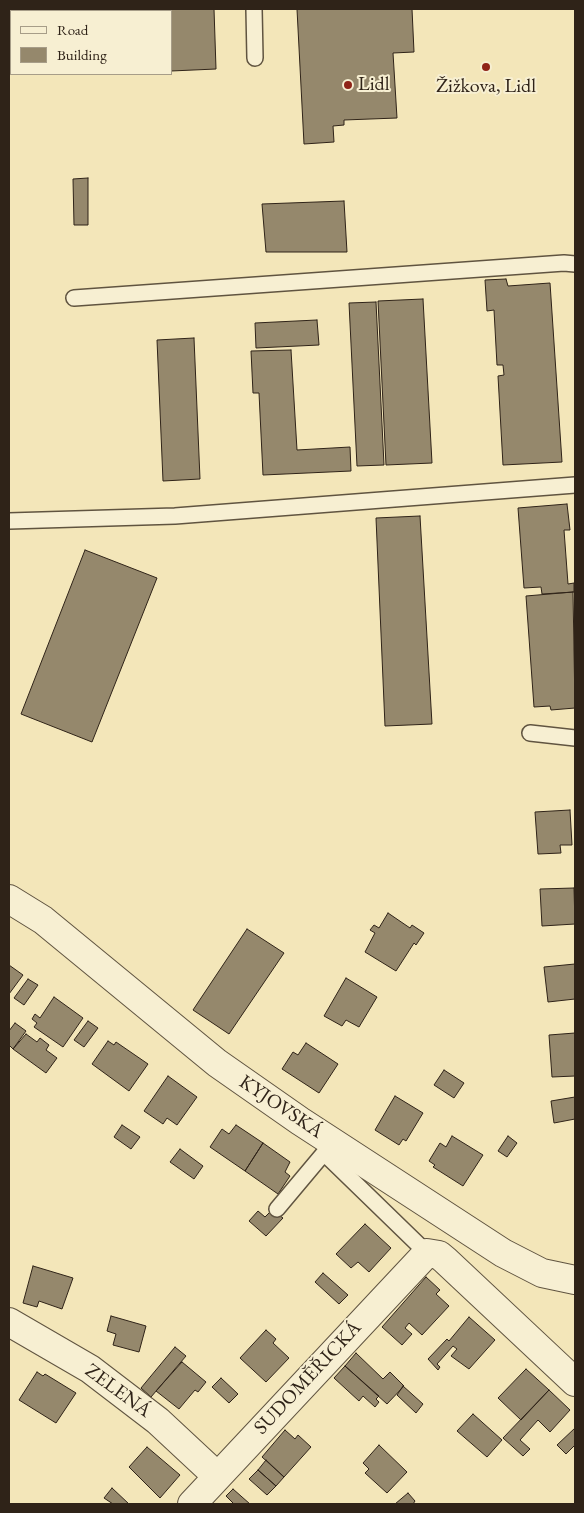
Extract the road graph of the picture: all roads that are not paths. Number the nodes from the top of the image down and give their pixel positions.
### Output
1 (254, 9) edge
2 (255, 58) dead end
3 (575, 264) edge
4 (74, 298) dead end
5 (575, 485) edge
6 (9, 521) edge
7 (530, 733) dead end
8 (575, 738) edge
9 (9, 899) edge
10 (328, 1148) junction
11 (277, 1209) dead end
12 (427, 1253) junction
13 (575, 1280) edge
14 (9, 1322) edge
15 (575, 1382) edge
16 (217, 1476) junction
17 (192, 1504) edge

1 - 2 lane
3 - 4 lane
5 - 6 lane
7 - 8 lane
9 - 10 street, KYJOVSKÁ
10 - 11 lane
10 - 12 lane
10 - 13 street, KYJOVSKÁ
12 - 15 street
12 - 16 street, SUDOMĚŘICKÁ
14 - 16 street, ZELENÁ
16 - 17 street, SUDOMĚŘICKÁ

